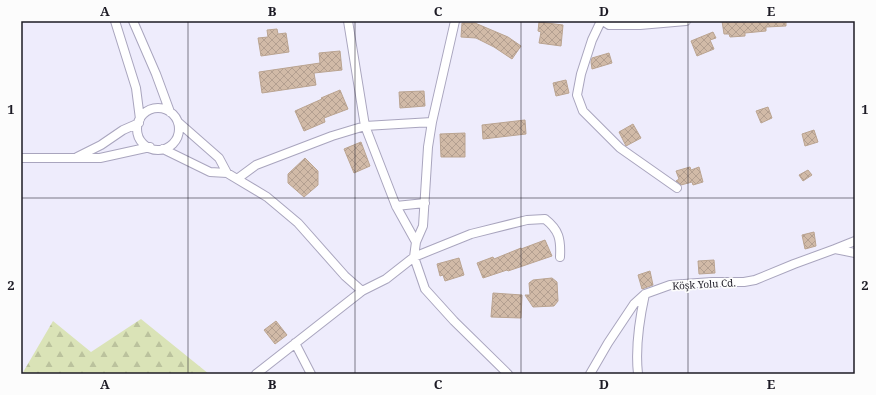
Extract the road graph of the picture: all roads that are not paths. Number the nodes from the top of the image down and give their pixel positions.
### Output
1 (115, 21) edge
2 (133, 21) edge
3 (348, 21) edge
4 (455, 21) edge
5 (602, 21) edge
6 (686, 21) edge
7 (170, 112) junction
8 (140, 121) junction
9 (178, 122) junction
10 (432, 122) junction
11 (365, 126) junction
12 (150, 148) junction
13 (163, 149) junction
14 (21, 158) edge
15 (75, 158) junction
16 (227, 173) junction
17 (237, 179) junction
18 (677, 188) dead end
19 (425, 204) junction
20 (396, 206) junction
21 (855, 241) edge
22 (416, 242) junction
23 (835, 250) junction
24 (855, 253) edge
25 (414, 257) junction
26 (560, 257) dead end
27 (362, 291) junction
28 (645, 294) junction
29 (295, 343) junction
30 (256, 374) edge
31 (311, 374) edge
32 (508, 374) edge
33 (590, 374) edge
34 (638, 374) edge

1 - 8 street
2 - 7 street
3 - 11 street
4 - 10 street
5 - 6 street
5 - 18 street
7 - 8 street
7 - 9 street
8 - 12 street
8 - 15 street
9 - 13 street
9 - 16 street
10 - 11 street
10 - 19 street
11 - 17 street
11 - 20 street
12 - 13 street
12 - 15 street
13 - 16 street
14 - 15 street
16 - 17 street
17 - 27 street
19 - 20 street
19 - 22 street
20 - 22 street
21 - 23 street
22 - 25 street
23 - 24 street, Köşk Yolu Cd.
23 - 28 street, Köşk Yolu Cd.
25 - 26 street
25 - 27 street
25 - 32 street
27 - 29 street
28 - 33 street, Köşk Yolu Cd.
28 - 34 street
29 - 30 street
29 - 31 street

